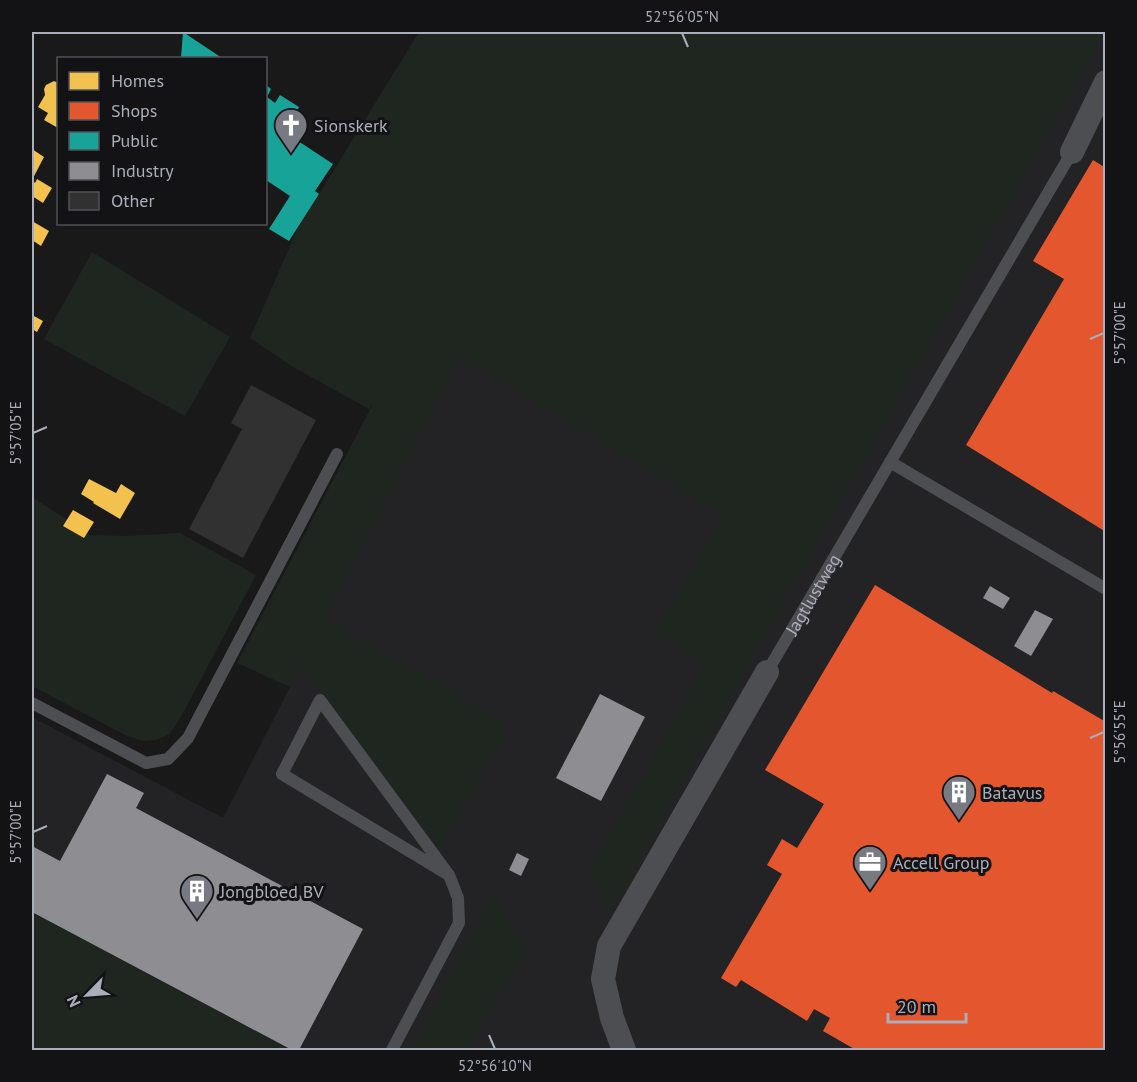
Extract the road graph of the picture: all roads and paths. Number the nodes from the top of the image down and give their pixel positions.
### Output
1 (1106, 82) edge
2 (1072, 152) joint
3 (337, 454) dead end
4 (890, 462) junction
5 (1106, 589) edge
6 (767, 672) joint
7 (32, 703) edge
8 (449, 875) junction
9 (392, 1050) edge
10 (624, 1050) edge

1 - 2 street
2 - 4 lane, Jagtlustweg
3 - 7 lane
4 - 5 lane
4 - 6 lane, Jagtlustweg
6 - 10 street, Jagtlustweg
8 - 8 lane
8 - 9 lane

